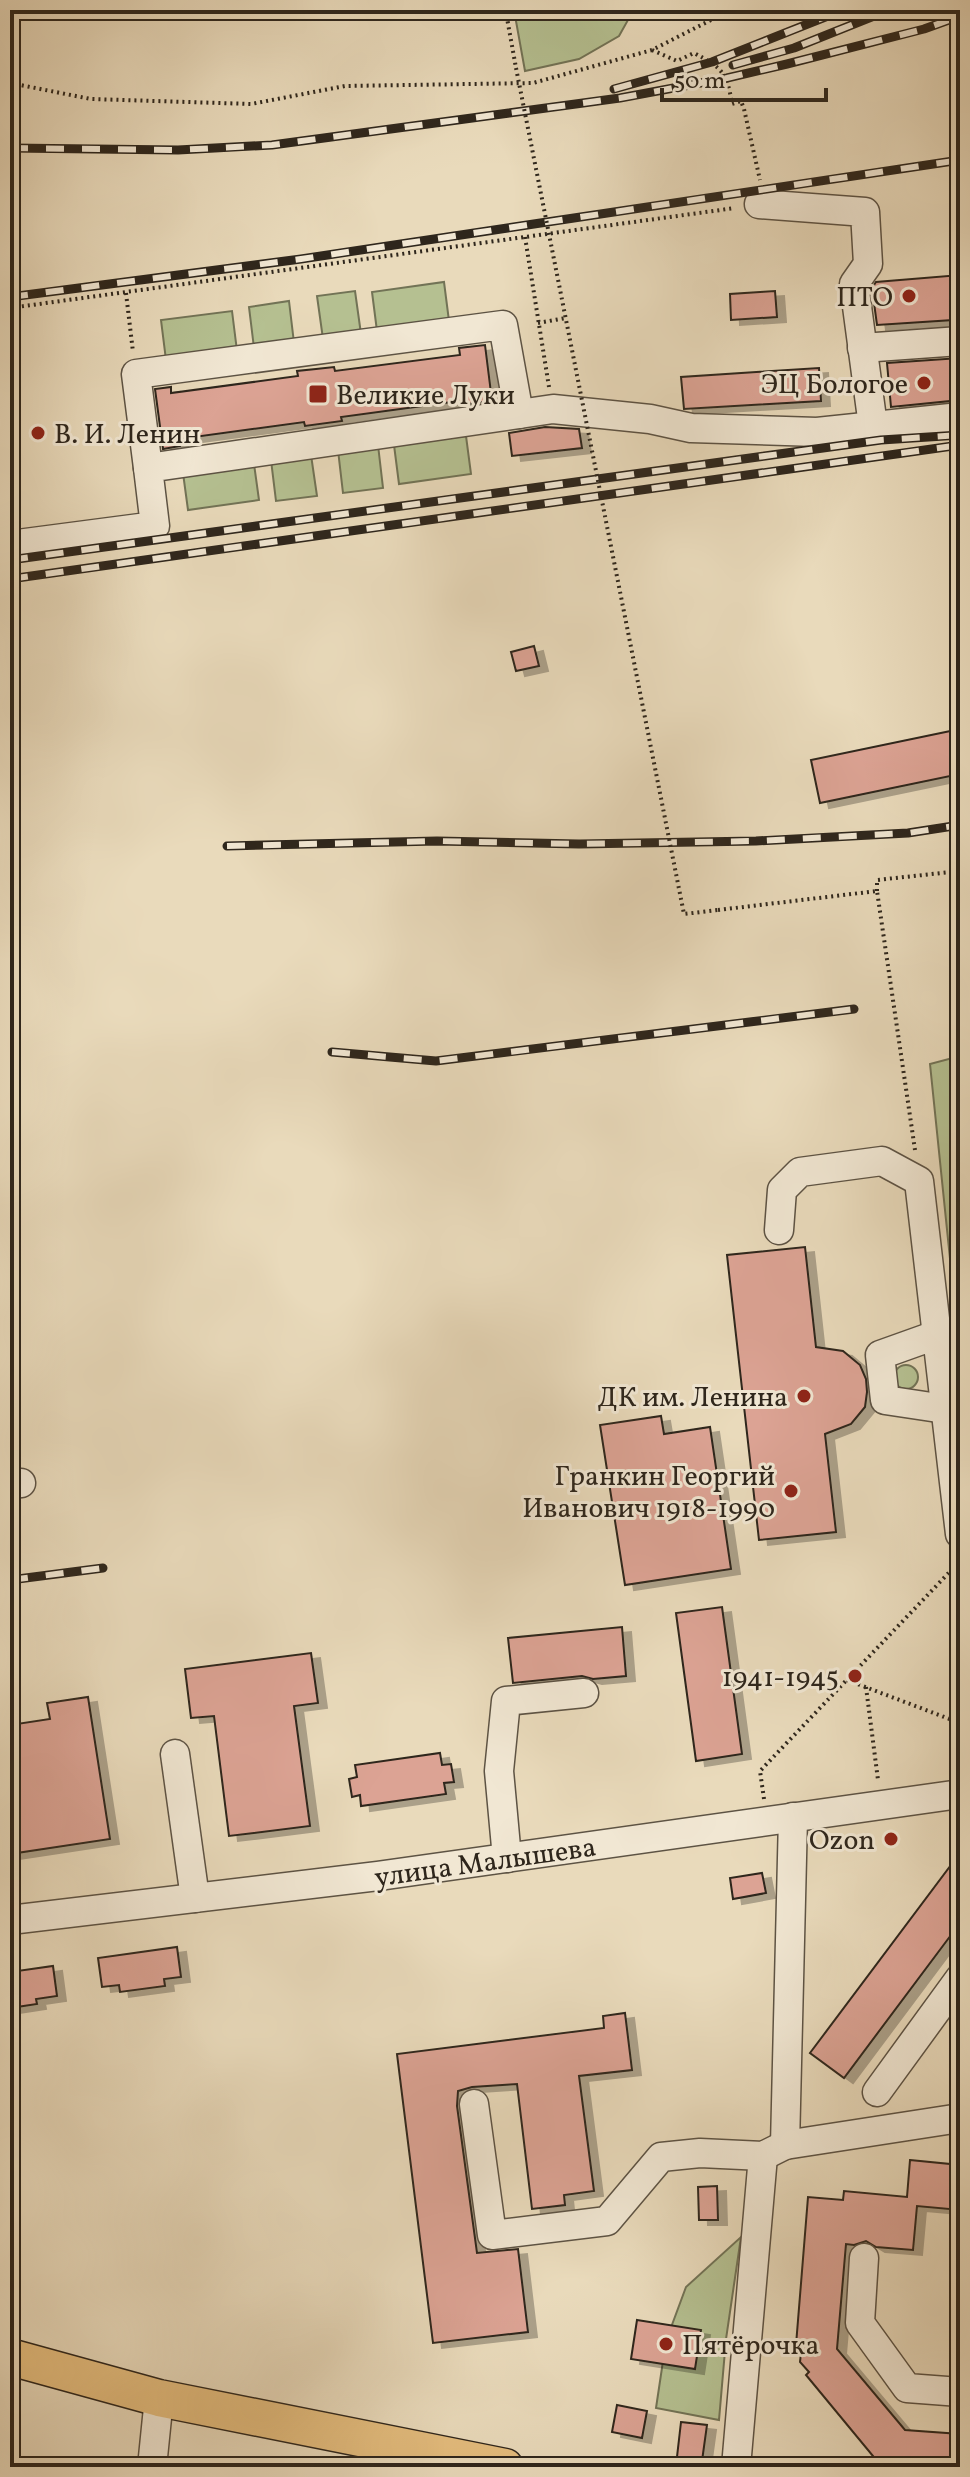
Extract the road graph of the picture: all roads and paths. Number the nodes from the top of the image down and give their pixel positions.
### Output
1 (504, 10) edge
2 (749, 11) edge
3 (652, 50) junction
4 (10, 83) edge
5 (759, 204) junction
6 (525, 237) junction
7 (126, 292) junction
8 (10, 308) edge
9 (566, 318) junction
10 (538, 323) junction
11 (960, 341) edge
12 (862, 348) junction
13 (136, 374) junction
14 (553, 409) junction
15 (519, 414) junction
16 (960, 417) edge
17 (873, 426) junction
18 (148, 468) junction
19 (10, 545) edge
20 (960, 871) edge
21 (877, 891) junction
22 (911, 1123) dead end
23 (779, 1230) dead end
24 (936, 1335) junction
25 (945, 1409) junction
26 (960, 1534) edge
27 (960, 1561) edge
28 (847, 1680) junction
29 (866, 1687) junction
30 (584, 1693) dead end
31 (960, 1723) edge
32 (175, 1754) dead end
33 (878, 1780) dead end
34 (960, 1794) edge
35 (779, 1819) junction
36 (507, 1858) junction
37 (195, 1898) junction
38 (10, 1920) edge
39 (960, 1978) edge
40 (877, 2092) dead end
41 (474, 2104) dead end
42 (960, 2118) edge
43 (774, 2150) junction
44 (864, 2258) dead end
45 (10, 2357) edge
46 (960, 2392) edge
47 (159, 2398) junction
48 (452, 2462) edge
49 (152, 2467) edge
50 (505, 2467) edge
51 (736, 2467) edge

1 - 9 path, bridge
2 - 3 path
3 - 4 path
3 - 5 path
5 - 6 path
5 - 12 street
6 - 7 path
6 - 10 path
7 - 8 path
7 - 13 path
9 - 10 path
9 - 21 path, bridge
10 - 14 path
11 - 12 street
12 - 17 street
13 - 15 street
13 - 18 street
14 - 15 street
14 - 17 street
15 - 18 street
16 - 17 street
18 - 19 street
20 - 21 path
21 - 22 path
23 - 24 street
24 - 25 street
24 - 25 street
25 - 26 street
27 - 28 path
28 - 29 path
28 - 35 path
29 - 31 path
29 - 33 path
30 - 36 street
32 - 37 street
34 - 35 street, улица Малышева
35 - 36 street, улица Малышева
35 - 43 street
36 - 37 street, улица Малышева
37 - 38 street, улица Малышева
39 - 40 street
41 - 43 street
42 - 43 street
43 - 51 street
44 - 46 street
45 - 47 main road
47 - 48 main road
47 - 49 street
48 - 50 main road

